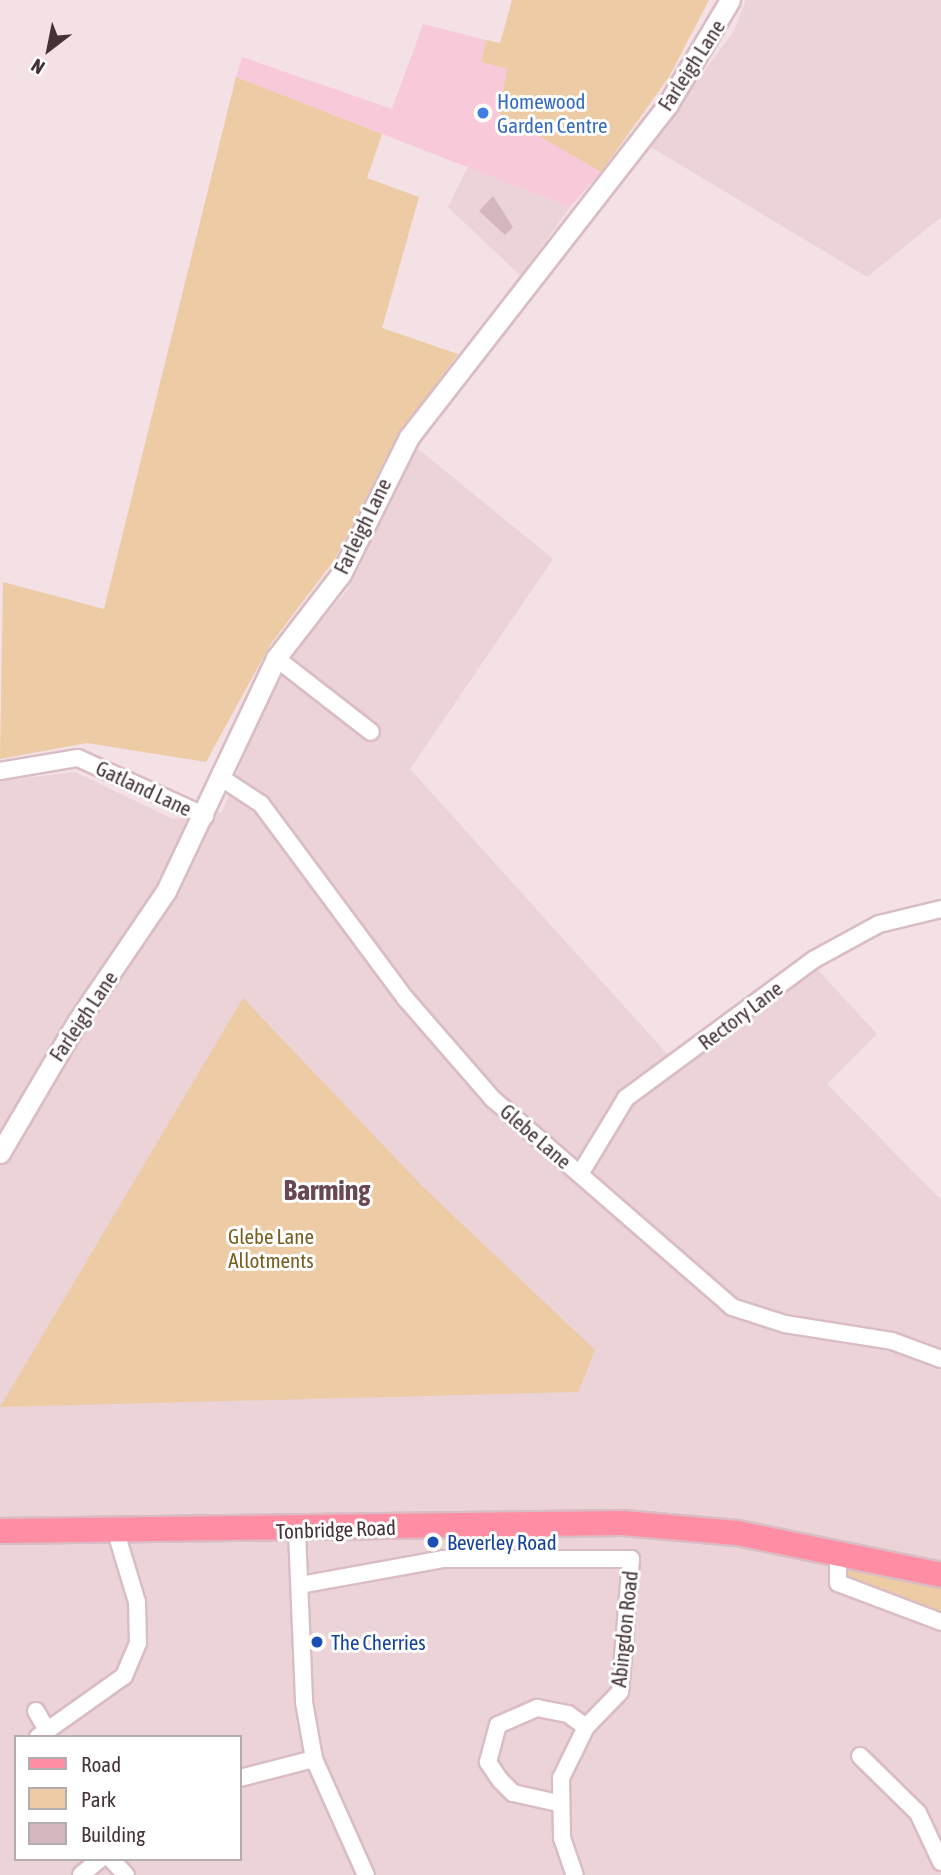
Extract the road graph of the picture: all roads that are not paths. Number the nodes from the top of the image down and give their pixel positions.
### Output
1 (730, 0) edge
2 (276, 658) junction
3 (371, 733) dead end
4 (0, 771) edge
5 (223, 779) junction
6 (205, 816) junction
7 (941, 909) edge
8 (0, 1153) edge
9 (580, 1174) junction
10 (941, 1359) edge
11 (115, 1530) junction
12 (0, 1531) edge
13 (297, 1532) junction
14 (838, 1552) junction
15 (941, 1575) edge
16 (300, 1586) junction
17 (941, 1622) edge
18 (36, 1711) dead end
19 (586, 1727) junction
20 (42, 1734) edge
21 (860, 1756) dead end
22 (314, 1759) junction
23 (242, 1777) edge
24 (558, 1803) junction
25 (98, 1861) edge
26 (113, 1861) edge
27 (941, 1862) edge
28 (81, 1875) edge
29 (126, 1875) edge
30 (366, 1875) edge
31 (575, 1875) edge

1 - 2 street, Farleigh Lane
2 - 3 street
2 - 5 street, Farleigh Lane
4 - 6 street, Gatland Lane
5 - 6 street, Farleigh Lane
5 - 9 street, Glebe Lane
6 - 8 street, Farleigh Lane
7 - 9 street, Rectory Lane
9 - 10 street, Glebe Lane
11 - 12 main road, Tonbridge Road
11 - 13 main road, Tonbridge Road
11 - 20 street
13 - 14 main road, Tonbridge Road
13 - 16 street
14 - 15 main road, Tonbridge Road
14 - 17 street
16 - 19 street, Abingdon Road
16 - 22 street
18 - 20 street
19 - 24 street, Abingdon Road
19 - 24 street
21 - 27 street
22 - 23 street
22 - 30 street
24 - 31 street, Abingdon Road
25 - 28 street
26 - 29 street

